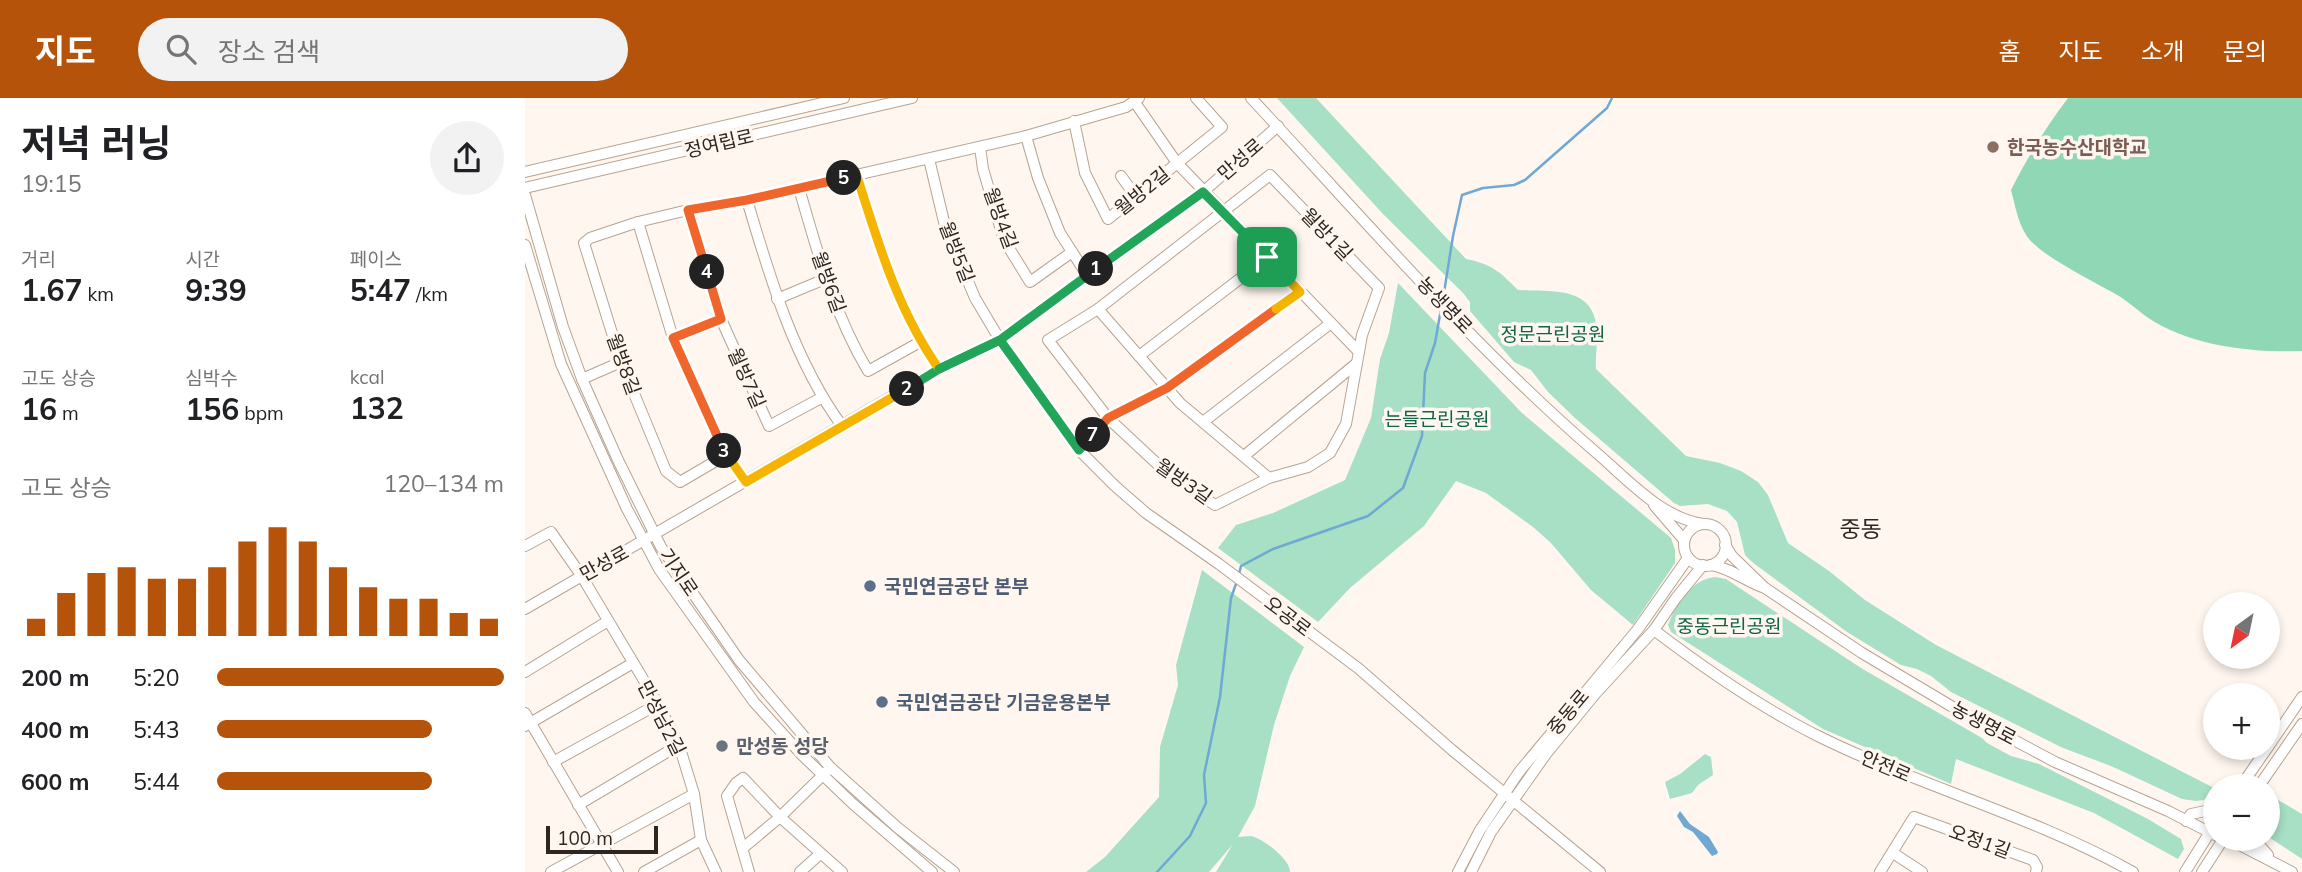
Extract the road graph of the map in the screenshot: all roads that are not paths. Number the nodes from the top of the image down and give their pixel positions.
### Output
1 (843, 98) edge
2 (912, 98) edge
3 (1196, 98) edge
4 (1251, 98) edge
5 (1137, 100) edge
6 (1074, 121) junction
7 (1277, 126) junction
8 (1026, 136) junction
9 (980, 147) junction
10 (929, 159) junction
11 (1177, 163) junction
12 (525, 172) edge
13 (857, 176) junction
14 (1121, 176) dead end
15 (525, 188) edge
16 (799, 188) junction
17 (1203, 192) junction
18 (525, 195) edge
19 (1136, 197) junction
20 (747, 200) junction
21 (688, 210) junction
22 (1222, 212) junction
23 (638, 222) junction
24 (525, 245) edge
25 (1072, 252) junction
26 (1267, 257) junction
27 (1157, 262) joint
28 (1087, 275) junction
29 (825, 279) junction
30 (1300, 292) junction
31 (777, 299) junction
32 (1098, 309) junction
33 (721, 319) junction
34 (1331, 323) junction
35 (673, 338) junction
36 (1000, 340) junction
37 (920, 342) junction
38 (1139, 356) junction
39 (1358, 357) junction
40 (621, 362) junction
41 (939, 369) junction
42 (582, 379) junction
43 (1167, 388) junction
44 (821, 398) junction
45 (1108, 418) junction
46 (1203, 422) junction
47 (842, 426) junction
48 (1079, 450) junction
49 (1330, 453) joint
50 (726, 455) junction
51 (1244, 456) junction
52 (1269, 478) junction
53 (746, 482) junction
54 (1650, 500) junction
55 (1704, 524) junction
56 (656, 534) junction
57 (1684, 540) junction
58 (643, 541) junction
59 (1725, 545) junction
60 (525, 546) edge
61 (1689, 558) junction
62 (1707, 565) junction
63 (581, 575) junction
64 (1765, 587) junction
65 (525, 609) edge
66 (608, 621) junction
67 (1654, 630) junction
68 (633, 663) junction
69 (525, 672) edge
70 (2302, 697) edge
71 (657, 704) junction
72 (527, 720) edge
73 (2302, 724) edge
74 (2280, 729) edge
75 (679, 745) junction
76 (553, 762) junction
77 (826, 771) junction
78 (2267, 774) edge
79 (694, 794) junction
80 (1509, 796) junction
81 (577, 805) junction
82 (2203, 811) edge
83 (780, 817) junction
84 (2186, 821) junction
85 (2203, 827) edge
86 (701, 840) junction
87 (601, 845) junction
88 (2203, 847) edge
89 (743, 848) junction
90 (2216, 851) edge
91 (2252, 851) edge
92 (2265, 851) edge
93 (1892, 853) junction
94 (820, 854) junction
95 (2275, 862) junction
96 (551, 872) edge
97 (618, 872) edge
98 (644, 872) edge
99 (716, 872) edge
100 (749, 872) edge
101 (800, 872) edge
102 (842, 872) edge
103 (932, 872) edge
104 (954, 872) edge
105 (1458, 872) edge
106 (1471, 872) edge
107 (1600, 872) edge
108 (1880, 872) edge
109 (1922, 872) edge
110 (2036, 872) edge
111 (2133, 872) edge
112 (2185, 872) edge
113 (2202, 872) edge
114 (2292, 872) edge

1 - 12 street, 정여립로
2 - 15 street, 정여립로
3 - 11 street, 월방2길
4 - 7 street, 농생명로
5 - 6 street, 월방2길
5 - 11 street, 월방2길
6 - 8 street
6 - 19 street, 월방2길
7 - 17 street, 만성로
7 - 54 street, 농생명로
8 - 9 street
8 - 25 street
9 - 10 street
9 - 25 street, 월방4길
10 - 13 street
10 - 36 street, 월방5길
11 - 17 street, 월방2길
11 - 19 street, 월방2길
13 - 16 street
13 - 37 street
14 - 19 street
16 - 20 street
16 - 29 street, 월방6길
17 - 22 street
17 - 28 street, 만성로
18 - 42 street, 기지로
20 - 21 street
20 - 31 street
21 - 23 street, 월방8길
21 - 33 street, 월방7길
22 - 26 street
22 - 27 street, 월방1길
22 - 39 street, 월방1길
23 - 35 street
23 - 40 street, 월방8길
24 - 58 street, 기지로
25 - 28 street
26 - 30 street
26 - 38 street
27 - 32 street, 월방3길
28 - 36 street, 만성로
29 - 31 street
29 - 37 street, 월방6길
30 - 34 street
30 - 43 street
31 - 44 street
32 - 38 street
32 - 45 street, 월방3길
33 - 35 street
33 - 44 street, 월방7길
34 - 39 street
34 - 46 street
35 - 50 street
36 - 41 street, 만성로
36 - 48 street, 오공로
37 - 41 street
38 - 43 street
39 - 49 street, 월방1길
39 - 51 street
40 - 42 street
40 - 50 street, 월방8길
41 - 47 street, 만성로
42 - 56 street, 기지로
43 - 45 street
43 - 46 street
44 - 47 street
45 - 48 street
45 - 52 street, 월방3길
46 - 51 street
47 - 53 street, 만성로
48 - 80 street, 오공로
49 - 52 street, 월방3길
50 - 53 street
51 - 52 street
53 - 56 street, 만성로
54 - 55 street
54 - 57 street
55 - 57 street
55 - 59 street
56 - 58 street, 만성로
56 - 77 street, 기지로
57 - 61 street
58 - 63 street, 만성로
58 - 77 street, 기지로
59 - 62 street
59 - 64 street
60 - 63 street, 만성남2길
61 - 62 street
61 - 80 street, 중동로
62 - 64 street
62 - 67 street, 중동로
63 - 65 street, 만성로
63 - 66 street, 만성남2길
64 - 84 street, 농생명로
66 - 68 street, 만성남2길
66 - 69 street
67 - 80 street, 중동로
67 - 111 street, 안전로
68 - 71 street, 만성남2길
68 - 72 street
70 - 74 street
71 - 75 street, 만성남2길
71 - 76 street
72 - 76 street
73 - 78 street
75 - 79 street, 만성남2길
75 - 81 street
76 - 81 street
77 - 83 street
77 - 103 street, 기지로
77 - 104 street, 기지로
79 - 86 street, 만성남2길
79 - 87 street
80 - 105 street, 중동로
80 - 106 street, 중동로
80 - 107 street, 오공로
81 - 87 street
82 - 84 street
83 - 89 street
83 - 89 street
83 - 94 street
84 - 85 street, 농생명로
86 - 98 street
86 - 99 street, 만성남2길
87 - 96 street
87 - 97 street
88 - 112 street
89 - 100 street
90 - 113 street
91 - 95 street
92 - 95 street
93 - 108 street
93 - 109 street
93 - 110 street, 오정1길
94 - 101 street
94 - 102 street
95 - 114 street

